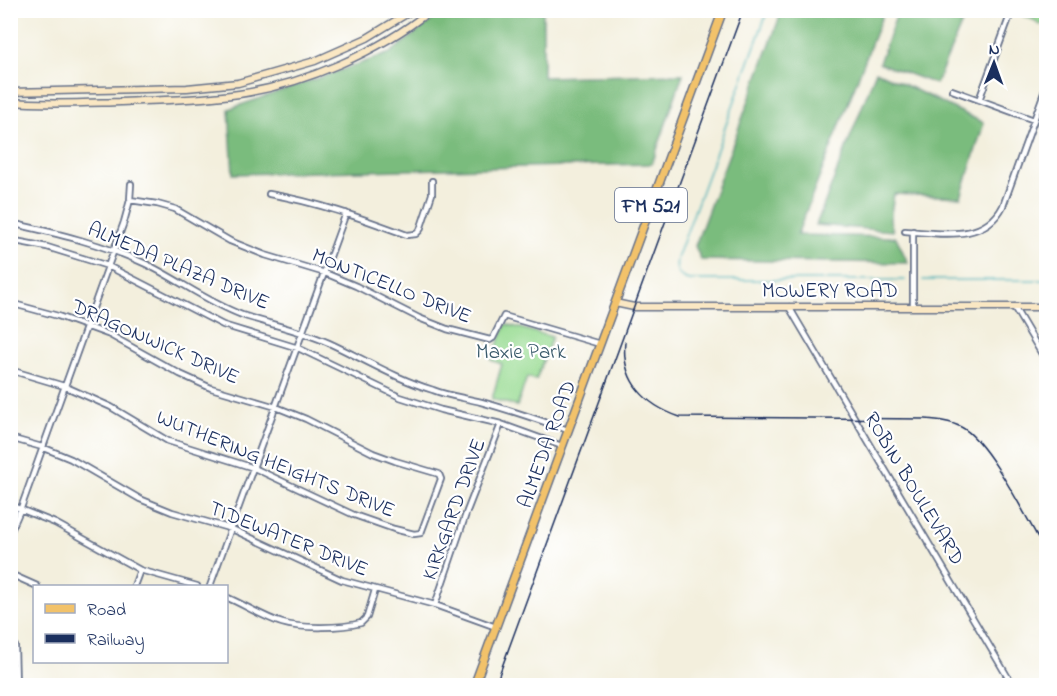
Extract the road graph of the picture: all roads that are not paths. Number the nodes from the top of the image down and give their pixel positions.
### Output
1 (413, 10) edge
2 (431, 10) edge
3 (723, 10) edge
4 (1012, 10) edge
5 (367, 38) junction
6 (372, 48) junction
7 (273, 74) junction
8 (277, 86) junction
9 (1047, 87) edge
10 (952, 90) dead end
11 (102, 91) junction
12 (10, 92) edge
13 (979, 100) junction
14 (10, 102) edge
15 (103, 102) junction
16 (1034, 120) junction
17 (432, 181) dead end
18 (131, 184) dead end
19 (269, 194) dead end
20 (130, 200) junction
21 (346, 213) junction
22 (10, 224) edge
23 (905, 231) dead end
24 (913, 231) junction
25 (10, 240) edge
26 (114, 251) junction
27 (108, 267) junction
28 (325, 273) junction
29 (10, 303) edge
30 (615, 303) junction
31 (789, 307) junction
32 (913, 307) junction
33 (1014, 307) junction
34 (1047, 307) edge
35 (86, 326) junction
36 (304, 333) junction
37 (600, 344) junction
38 (298, 348) junction
39 (1047, 362) edge
40 (10, 370) edge
41 (64, 386) junction
42 (276, 407) junction
43 (501, 424) junction
44 (568, 430) junction
45 (10, 438) edge
46 (562, 446) junction
47 (42, 447) junction
48 (254, 468) junction
49 (438, 489) joint
50 (10, 505) edge
51 (21, 508) junction
52 (232, 529) junction
53 (10, 533) edge
54 (141, 570) junction
55 (10, 574) edge
56 (35, 585) edge
57 (134, 585) edge
58 (194, 585) edge
59 (210, 585) edge
60 (375, 590) junction
61 (228, 598) edge
62 (435, 605) junction
63 (496, 627) junction
64 (10, 644) edge
65 (10, 685) edge
66 (16, 685) edge
67 (191, 686) edge
68 (474, 686) edge
69 (1013, 686) edge

1 - 5 main road
2 - 6 main road
3 - 30 main road, ALMEDA ROAD / FM 521
4 - 13 street
5 - 6 main road
5 - 7 main road
6 - 8 main road
7 - 8 main road
7 - 11 main road
8 - 15 main road
9 - 16 street
10 - 13 street
11 - 12 main road
11 - 15 main road
13 - 16 street
14 - 15 main road
16 - 24 street
17 - 21 street
18 - 20 street
19 - 21 street
20 - 26 street
20 - 28 street, MONTICELLO DRIVE
21 - 28 street
22 - 26 street, ALMEDA PLAZA DRIVE
23 - 24 street
24 - 32 street
25 - 27 street, ALMEDA PLAZA DRIVE
26 - 27 street
26 - 36 street, ALMEDA PLAZA DRIVE
27 - 35 street
27 - 38 street, ALMEDA PLAZA DRIVE
28 - 36 street
28 - 37 street, MONTICELLO DRIVE
29 - 35 street, DRAGONWICK DRIVE
30 - 31 main road, MOWERY ROAD
30 - 37 main road, ALMEDA ROAD / FM 521
31 - 32 main road, MOWERY ROAD
31 - 69 street, ROBIN BOULEVARD
32 - 33 main road, MOWERY ROAD
33 - 34 main road, MOWERY ROAD
33 - 39 street
35 - 41 street
35 - 42 street, DRAGONWICK DRIVE
36 - 38 street
36 - 44 street, ALMEDA PLAZA DRIVE
37 - 44 main road, ALMEDA ROAD / FM 521
38 - 42 street
38 - 43 street, ALMEDA PLAZA DRIVE
40 - 41 street, WUTHERING HEIGHTS DRIVE
41 - 47 street
41 - 48 street, WUTHERING HEIGHTS DRIVE
42 - 48 street
42 - 49 street, DRAGONWICK DRIVE
43 - 46 street, ALMEDA PLAZA DRIVE
43 - 62 street, KIRKGARD DRIVE
44 - 46 main road, ALMEDA ROAD / FM 521
45 - 47 street, TIDEWATER DRIVE
46 - 63 main road, ALMEDA ROAD / FM 521
47 - 51 street
47 - 52 street, TIDEWATER DRIVE
48 - 49 street, WUTHERING HEIGHTS DRIVE
48 - 52 street
50 - 51 street
51 - 53 street
51 - 54 street
52 - 59 street
52 - 60 street, TIDEWATER DRIVE
54 - 57 street
54 - 58 street
55 - 56 street
60 - 61 street
60 - 62 street, TIDEWATER DRIVE
62 - 63 street, TIDEWATER DRIVE
63 - 68 main road, ALMEDA ROAD / FM 521
64 - 66 street
65 - 66 street
66 - 67 street

